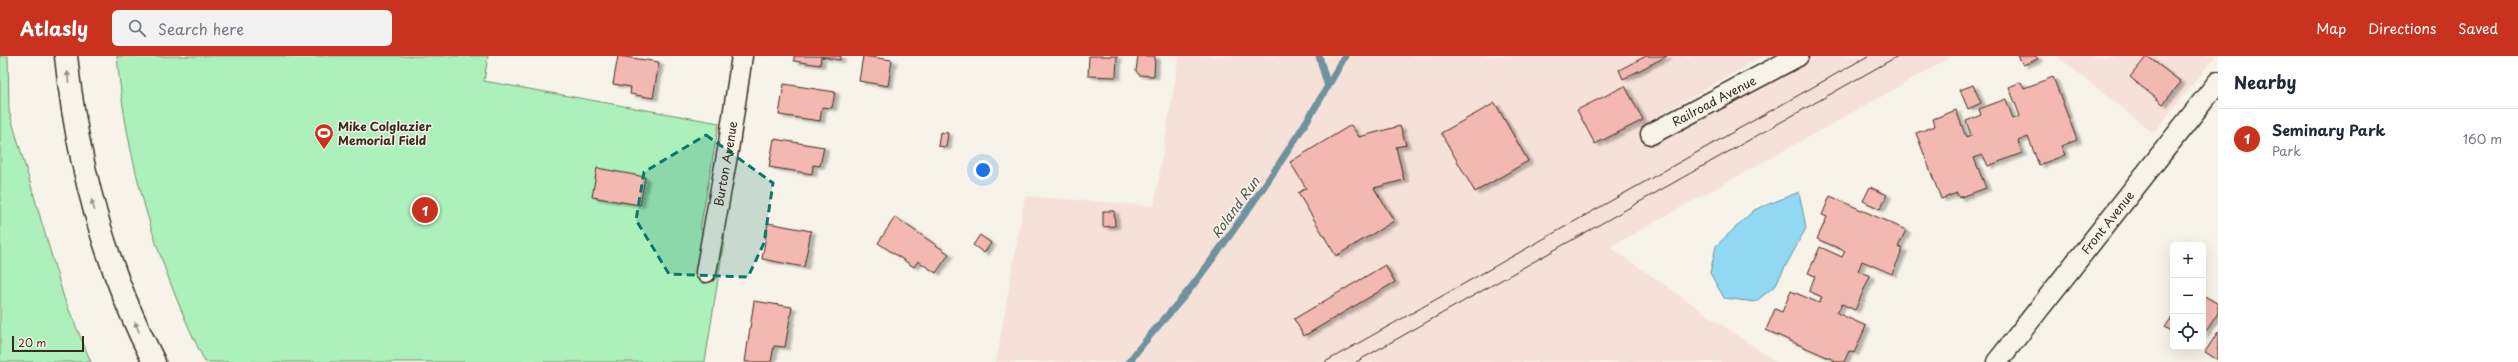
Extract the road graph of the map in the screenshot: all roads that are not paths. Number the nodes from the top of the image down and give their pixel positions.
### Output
1 (66, 56) edge
2 (742, 56) edge
3 (1798, 56) edge
4 (2218, 82) edge
5 (1651, 134) dead end
6 (706, 272) dead end
7 (154, 362) edge
8 (1997, 362) edge

7 -> 1 highway
2 - 6 street, Burton Avenue
3 - 5 street, Railroad Avenue
4 - 8 street, Front Avenue

